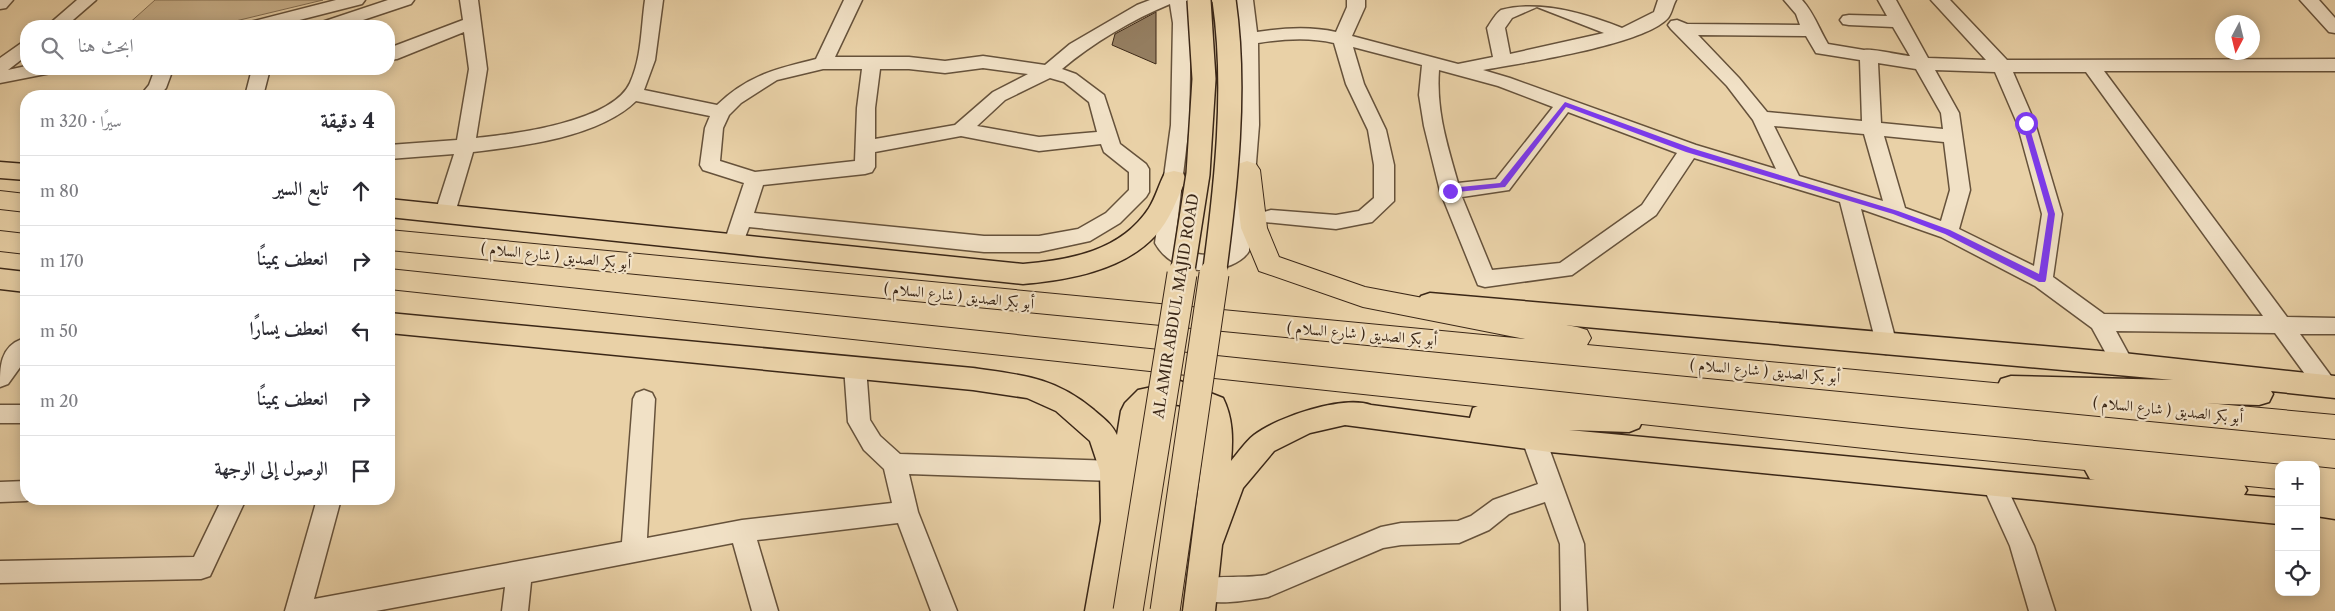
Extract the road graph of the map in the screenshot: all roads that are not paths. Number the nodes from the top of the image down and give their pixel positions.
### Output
1 (4, 0) edge
2 (87, 0) edge
3 (356, 0) edge
4 (405, 0) edge
5 (654, 0) edge
6 (853, 0) edge
7 (1166, 0) edge
8 (1178, 0) edge
9 (1199, 0) edge
10 (1224, 0) edge
11 (1244, 0) edge
12 (1356, 0) edge
13 (1537, 0) edge
14 (1794, 0) edge
15 (1888, 0) edge
16 (1940, 0) edge
17 (2309, 0) edge
18 (472, 1) edge
19 (0, 4) edge
20 (1664, 7) edge
21 (63, 20) edge
22 (279, 20) edge
23 (346, 20) edge
24 (1849, 20) dead end
25 (1899, 22) junction
26 (472, 23) junction
27 (2335, 28) edge
28 (1683, 29) junction
29 (1811, 31) junction
30 (1622, 34) junction
31 (1250, 38) junction
32 (1342, 39) junction
33 (20, 52) edge
34 (395, 53) edge
35 (1869, 54) junction
36 (1503, 61) junction
37 (872, 62) junction
38 (1431, 62) junction
39 (823, 63) junction
40 (1922, 64) junction
41 (2335, 65) edge
42 (2002, 66) junction
43 (2091, 66) junction
44 (0, 67) edge
45 (1457, 69) junction
46 (1049, 71) junction
47 (20, 73) edge
48 (162, 75) edge
49 (259, 75) edge
50 (0, 76) edge
51 (155, 90) edge
52 (256, 90) edge
53 (634, 94) junction
54 (1565, 104) junction
55 (721, 112) junction
56 (1761, 118) junction
57 (1872, 128) junction
58 (961, 130) junction
59 (1953, 136) junction
60 (1107, 137) junction
61 (866, 146) junction
62 (465, 148) junction
63 (1689, 150) junction
64 (395, 152) edge
65 (1247, 170) junction
66 (755, 179) junction
67 (1174, 179) junction
68 (1792, 182) junction
69 (1450, 191) junction
70 (1849, 199) junction
71 (0, 200) edge
72 (20, 202) edge
73 (395, 209) edge
74 (1896, 212) junction
75 (445, 214) junction
76 (1271, 217) dead end
77 (742, 219) junction
78 (1948, 232) junction
79 (0, 241) edge
80 (395, 241) edge
81 (20, 243) edge
82 (734, 243) junction
83 (0, 279) edge
84 (395, 280) edge
85 (2042, 280) junction
86 (20, 281) edge
87 (1363, 297) junction
88 (2100, 322) junction
89 (395, 323) edge
90 (2281, 325) junction
91 (2335, 326) edge
92 (1886, 345) junction
93 (20, 348) edge
94 (0, 350) edge
95 (20, 353) edge
96 (2123, 364) junction
97 (855, 367) junction
98 (1728, 368) junction
99 (0, 378) edge
100 (1889, 383) junction
101 (2332, 390) edge
102 (644, 398) dead end
103 (1346, 413) junction
104 (0, 414) edge
105 (20, 414) edge
106 (1737, 422) junction
107 (2335, 427) edge
108 (1533, 437) junction
109 (1911, 441) junction
110 (895, 464) junction
111 (1115, 471) junction
112 (2275, 476) edge
113 (2320, 480) edge
114 (1992, 482) junction
115 (2335, 482) edge
116 (1552, 490) junction
117 (20, 491) edge
118 (0, 492) edge
119 (2275, 496) edge
120 (2320, 504) edge
121 (232, 505) edge
122 (327, 505) edge
123 (2335, 506) edge
124 (2275, 511) edge
125 (906, 512) junction
126 (2320, 515) edge
127 (2335, 517) edge
128 (1116, 521) junction
129 (742, 531) junction
130 (1207, 544) junction
131 (634, 551) junction
132 (0, 572) edge
133 (519, 573) junction
134 (1200, 601) edge
135 (298, 611) edge
136 (314, 611) edge
137 (514, 611) edge
138 (765, 611) edge
139 (944, 611) edge
140 (1101, 611) edge
141 (1128, 611) edge
142 (1165, 611) edge
143 (1574, 611) edge
144 (2042, 611) edge

1 - 19 street
2 - 21 street
3 - 22 street
4 - 23 street
5 - 53 street
6 - 39 street
7 - 46 street
8 - 67 street
9 - 141 main road, AL AMIR ABDUL MAJID ROAD, bridge
10 - 142 main road, AL AMIR ABDUL MAJID ROAD, bridge
11 - 31 street
12 - 32 street
13 - 30 street
13 - 36 street
14 - 29 street
15 - 25 street
16 - 42 street
17 - 27 street
18 - 26 street
20 - 28 street
20 - 30 street
24 - 25 street
25 - 40 street
26 - 34 street
26 - 62 street
28 - 29 street
28 - 56 street
29 - 35 street
30 - 36 street
31 - 32 street
31 - 65 street
32 - 38 street
32 - 76 street
33 - 44 street
35 - 40 street
35 - 57 street
36 - 45 street
37 - 39 street
37 - 46 street
37 - 61 street
38 - 45 street
38 - 69 street
39 - 55 street
40 - 42 street
40 - 59 street
41 - 43 street
42 - 43 street
42 - 85 street
43 - 90 street
45 - 54 street
46 - 58 street
46 - 60 street
47 - 50 street
48 - 51 street
49 - 52 street
53 - 55 street
53 - 62 street
54 - 63 street
54 - 69 street
55 - 66 street
56 - 57 street
56 - 68 street
57 - 59 street
57 - 74 street
58 - 60 street
58 - 61 street
59 - 78 street
60 - 77 street
61 - 66 street
62 - 64 street
62 - 75 street
63 - 68 street
63 - 69 street
65 - 67 street
65 - 87 highway
66 - 77 street
67 - 82 main road
68 - 70 street
70 - 74 street
70 - 92 street
71 - 72 highway
73 - 75 main road
74 - 78 street
75 - 82 main road
77 - 82 street
78 - 85 street
79 - 81 highway
80 - 98 highway, ( شارع السلام ) أبو بكر الصديق
83 - 86 main road
84 - 106 highway
85 - 88 street
87 - 92 main road
87 - 98 highway
88 - 90 street
88 - 96 street
89 - 97 main road
90 - 91 street
90 - 101 street
92 - 96 main road
93 - 94 street
95 - 99 street
96 - 101 main road
97 - 110 street
97 - 111 main road
98 - 100 highway, ( شارع السلام ) أبو بكر الصديق
100 - 101 main road
100 - 107 highway, ( شارع السلام ) أبو بكر الصديق
102 - 131 street
103 - 106 main road
103 - 108 main road
103 - 130 main road
104 - 105 street
106 - 109 highway
108 - 114 main road
108 - 116 street
109 - 112 highway
109 - 119 main road
110 - 111 street
110 - 125 street
111 - 128 main road
113 - 115 highway
114 - 124 main road
114 - 144 street
116 - 134 street
116 - 143 street
117 - 118 street
120 - 123 main road
121 - 132 street
122 - 135 street
125 - 129 street
125 - 139 street
126 - 127 main road
128 - 130 main road
128 - 140 main road
129 - 131 street
129 - 138 street
130 - 134 main road
131 - 133 street
133 - 136 street
133 - 137 street

